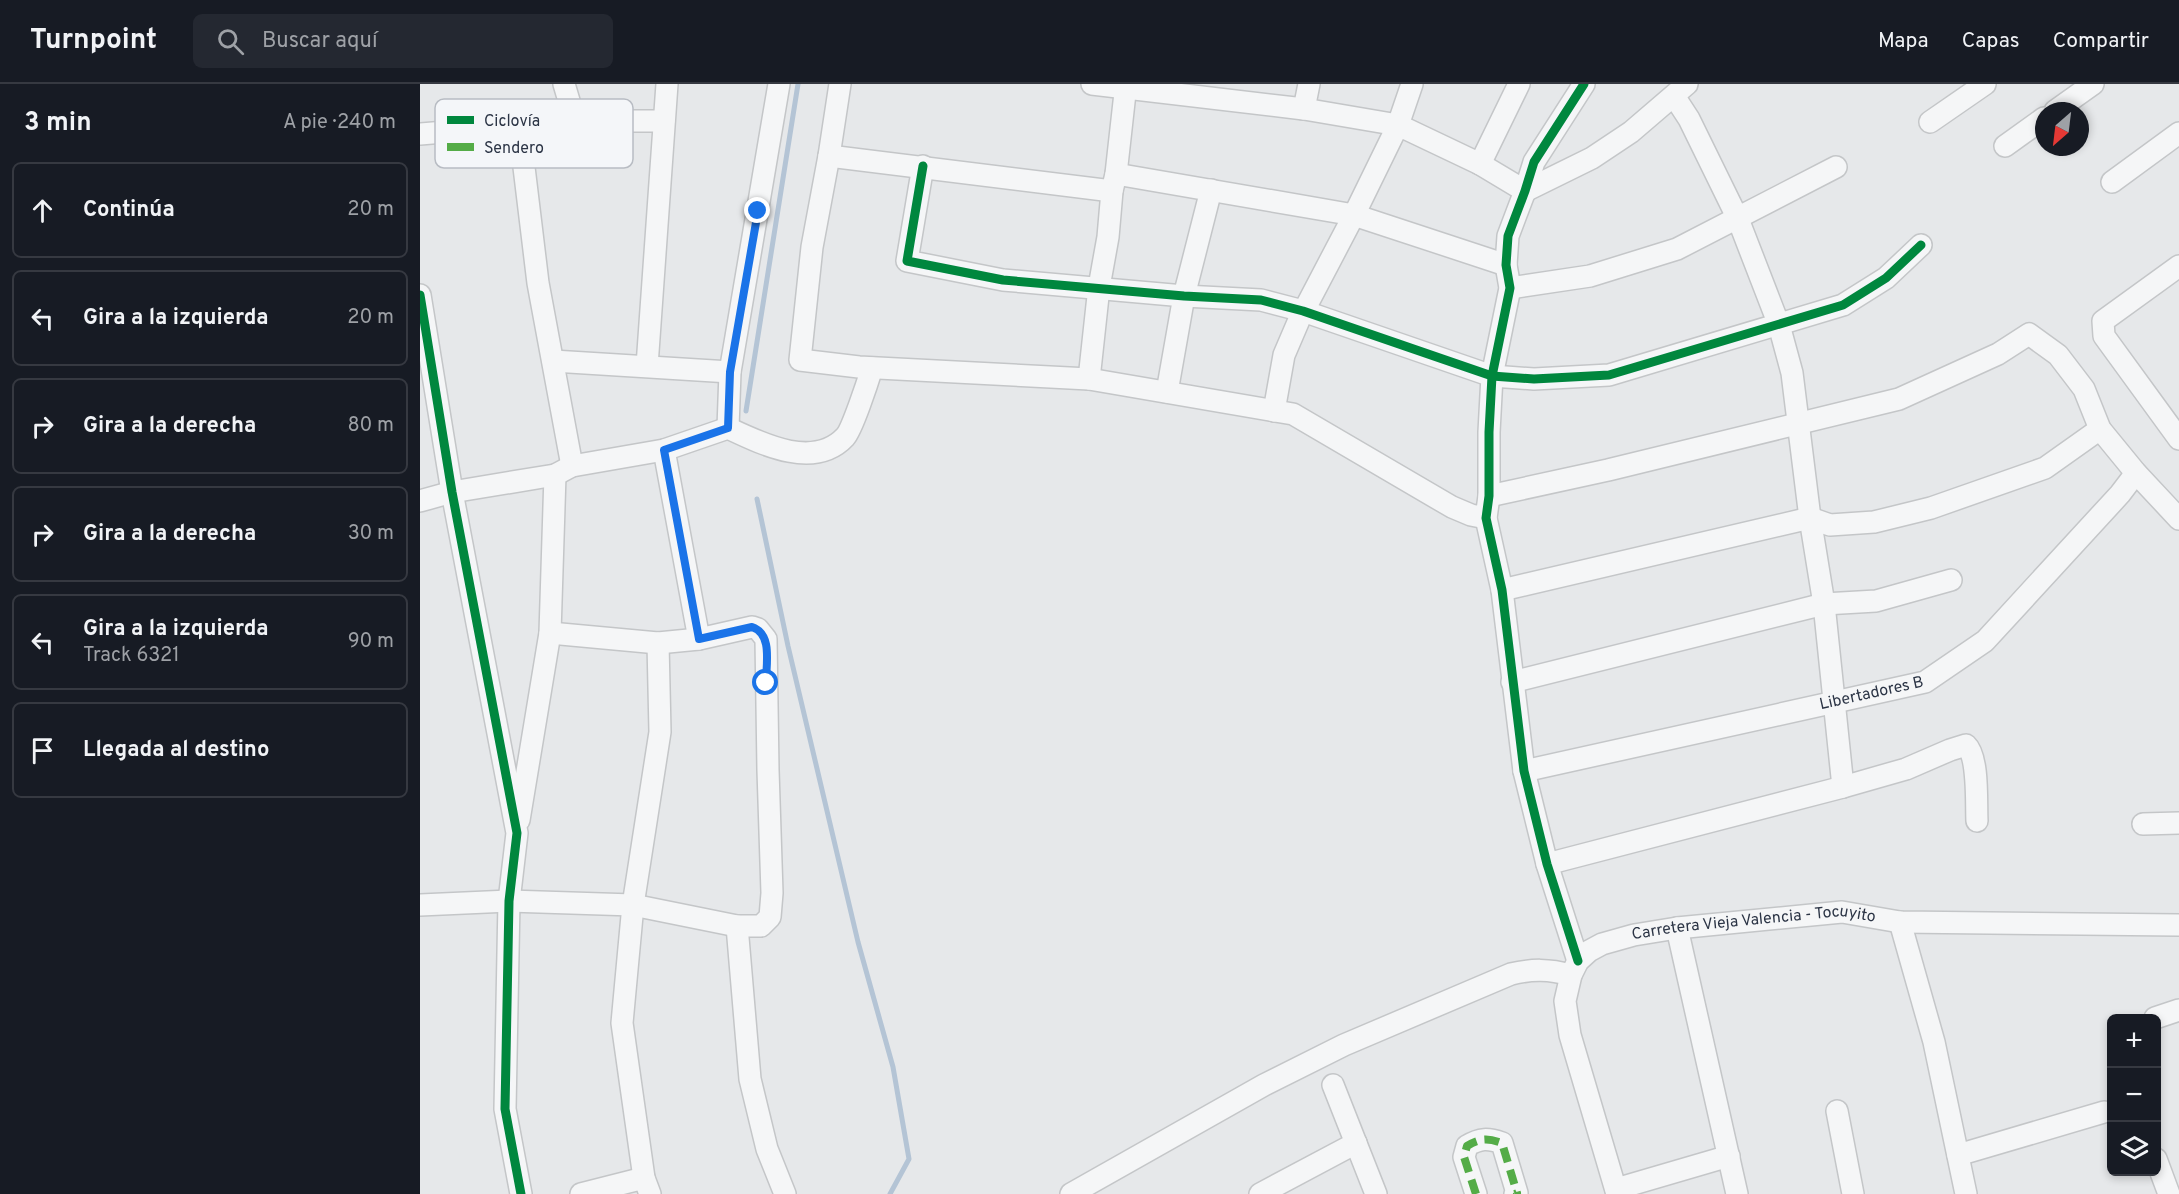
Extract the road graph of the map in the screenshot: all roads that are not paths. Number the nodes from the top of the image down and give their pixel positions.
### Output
1 (564, 84) edge
2 (667, 84) edge
3 (779, 84) edge
4 (840, 84) edge
5 (1092, 84) edge
6 (1308, 84) edge
7 (1412, 84) edge
8 (1519, 84) edge
9 (1584, 84) edge
10 (1985, 84) edge
11 (2093, 84) edge
12 (1125, 86) edge
13 (1681, 90) edge
14 (1222, 92) edge
15 (568, 99) edge
16 (2068, 102) edge
17 (1304, 109) junction
18 (633, 121) edge
19 (664, 121) junction
20 (1930, 122) dead end
21 (2035, 124) edge
22 (1398, 125) junction
23 (435, 133) edge
24 (2179, 133) edge
25 (420, 134) edge
26 (2005, 146) dead end
27 (829, 156) junction
28 (1480, 164) junction
29 (923, 166) junction
30 (1836, 167) dead end
31 (524, 168) edge
32 (1114, 182) junction
33 (2112, 182) dead end
34 (1211, 190) junction
35 (1525, 191) junction
36 (1354, 215) junction
37 (1738, 219) junction
38 (1921, 245) dead end
39 (1506, 265) junction
40 (2179, 267) edge
41 (1099, 287) junction
42 (1510, 288) junction
43 (420, 295) edge
44 (1184, 296) junction
45 (1303, 311) junction
46 (1779, 325) junction
47 (553, 361) junction
48 (647, 366) junction
49 (872, 368) junction
50 (730, 372) junction
51 (1492, 376) junction
52 (1089, 379) junction
53 (427, 381) edge
54 (1167, 392) junction
55 (1274, 411) junction
56 (1798, 423) junction
57 (728, 428) junction
58 (2100, 429) junction
59 (2179, 439) edge
60 (664, 450) junction
61 (564, 471) junction
62 (2136, 473) junction
63 (452, 492) junction
64 (1489, 496) junction
65 (420, 501) edge
66 (1486, 518) junction
67 (1810, 518) junction
68 (2179, 519) edge
69 (1951, 580) dead end
70 (1502, 590) junction
71 (1824, 604) junction
72 (550, 633) junction
73 (699, 639) junction
74 (658, 643) junction
75 (1512, 682) junction
76 (1834, 702) junction
77 (1524, 771) junction
78 (1843, 787) junction
79 (1977, 821) dead end
80 (2179, 823) edge
81 (2143, 824) dead end
82 (517, 833) junction
83 (1547, 864) junction
84 (509, 901) junction
85 (420, 905) edge
86 (633, 905) junction
87 (1900, 922) junction
88 (2179, 925) edge
89 (737, 926) junction
90 (1677, 928) junction
91 (1574, 968) junction
92 (2179, 1010) edge
93 (2161, 1016) edge
94 (1332, 1085) dead end
95 (1837, 1111) dead end
96 (2104, 1112) dead end
97 (1356, 1143) junction
98 (1958, 1155) junction
99 (1729, 1156) junction
100 (2161, 1171) edge
101 (647, 1186) edge
102 (1617, 1192) edge
103 (521, 1194) edge
104 (581, 1194) edge
105 (785, 1194) edge
106 (1071, 1194) edge
107 (1260, 1194) edge
108 (1376, 1194) edge
109 (1476, 1194) edge
110 (1515, 1194) edge
111 (1737, 1194) edge
112 (1853, 1194) edge
113 (1966, 1194) edge
114 (2169, 1194) edge

1 - 15 street
2 - 19 street
3 - 50 street
4 - 27 street
5 - 12 street
6 - 17 street
7 - 22 street
8 - 28 street
9 - 35 street
10 - 20 street
11 - 16 street
12 - 14 street
12 - 32 street
13 - 35 street
13 - 37 street
14 - 17 street
17 - 22 street
18 - 19 street
19 - 48 street
21 - 26 street
22 - 28 street
22 - 36 street
23 - 25 street
24 - 33 street
27 - 29 street
27 - 49 street
28 - 35 street
29 - 32 street
29 - 41 street
30 - 37 street
31 - 47 street
32 - 34 street
32 - 41 street
34 - 36 street
34 - 44 street
35 - 39 street
36 - 39 street
36 - 45 street
37 - 42 street
37 - 46 street
38 - 46 street
39 - 42 street
40 - 59 street
41 - 44 street
41 - 52 street
42 - 51 street
43 - 53 street
44 - 45 street
44 - 54 street
45 - 51 street
45 - 55 street
46 - 51 street
46 - 56 street
47 - 48 street
47 - 61 street
48 - 50 street
49 - 52 street
49 - 57 street
50 - 57 street
51 - 64 street
52 - 54 street
53 - 63 street
54 - 55 street
55 - 66 street
56 - 58 street
56 - 64 street
56 - 67 street
57 - 60 street
58 - 62 street
58 - 67 street
60 - 61 street
60 - 73 street
61 - 63 street
61 - 72 street
62 - 68 street
62 - 76 street, Libertadores B
63 - 65 street
63 - 82 street
64 - 66 street
66 - 70 street
67 - 70 street
67 - 71 street
69 - 71 street
70 - 75 street
71 - 75 street
71 - 76 street
72 - 74 street
72 - 82 street
73 - 74 street
73 - 89 street
74 - 86 street
75 - 77 street
76 - 77 street, Libertadores B
76 - 78 street
77 - 83 street
78 - 79 street
78 - 83 street
80 - 81 street
82 - 84 street
83 - 91 street
84 - 85 street
84 - 86 street
84 - 103 street
86 - 89 street
86 - 101 street
87 - 88 street, Carretera Vieja Valencia - Tocuyito
87 - 90 street, Carretera Vieja Valencia - Tocuyito
87 - 98 street
89 - 105 street
90 - 91 street, Carretera Vieja Valencia - Tocuyito
90 - 99 street
91 - 102 street
91 - 106 street
92 - 93 street
94 - 97 street
95 - 112 street
96 - 98 street
97 - 107 street
97 - 108 street
98 - 113 street
99 - 102 street
99 - 111 street
100 - 114 street
101 - 104 street
109 - 110 street

